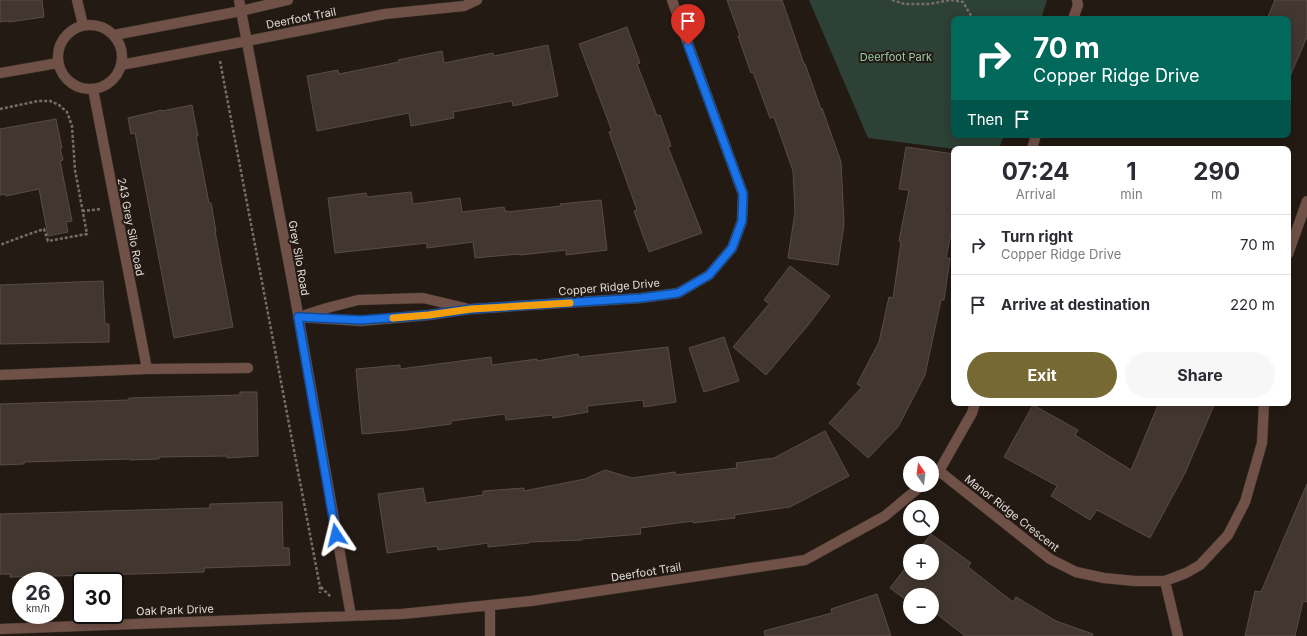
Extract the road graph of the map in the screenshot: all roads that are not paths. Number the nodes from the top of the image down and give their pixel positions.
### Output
1 (77, 0) edge
2 (239, 0) edge
3 (288, 0) edge
4 (477, 0) edge
5 (672, 0) edge
6 (1077, 0) edge
7 (241, 11) junction
8 (1074, 16) edge
9 (83, 25) junction
10 (114, 35) junction
11 (247, 40) junction
12 (58, 63) junction
13 (121, 65) junction
14 (0, 73) edge
15 (93, 89) junction
16 (1307, 201) edge
17 (1291, 246) edge
18 (471, 309) junction
19 (298, 317) junction
20 (248, 368) dead end
21 (147, 369) junction
22 (0, 375) edge
23 (974, 406) edge
24 (1264, 406) edge
25 (939, 468) edge
26 (939, 477) edge
27 (913, 492) edge
28 (1165, 581) junction
29 (490, 605) junction
30 (351, 616) junction
31 (0, 629) edge
32 (490, 636) edge
33 (1178, 636) edge

1 - 9 street
2 - 7 street, Grey Silo Road
3 - 7 street, Deerfoot Trail
4 - 11 street, Deerfoot Trail
5 - 18 street, Copper Ridge Drive
6 - 8 street
7 - 10 street
7 - 11 street, Grey Silo Road
9 - 10 street
9 - 12 street
10 - 13 street
11 - 13 street
11 - 19 street, Grey Silo Road
12 - 14 street
12 - 15 street
13 - 15 street
15 - 21 street, 243 Grey Silo Road
16 - 17 street
18 - 19 street, Copper Ridge Drive
18 - 19 street, Copper Ridge Drive
19 - 30 street, Grey Silo Road
20 - 21 street
21 - 22 street
23 - 25 street
24 - 28 street, Manor Ridge Crescent
26 - 28 street, Manor Ridge Crescent
27 - 29 street, Deerfoot Trail
28 - 33 street
29 - 30 street, Deerfoot Trail
29 - 32 street
30 - 31 street, Oak Park Drive

